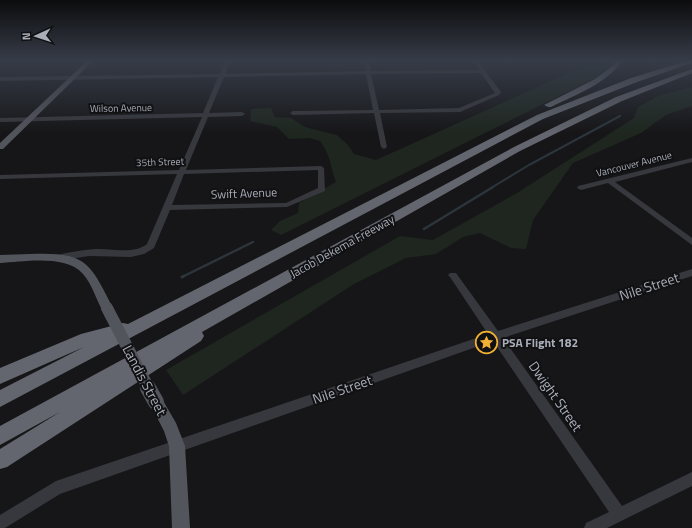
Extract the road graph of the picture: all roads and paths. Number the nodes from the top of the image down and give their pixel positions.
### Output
1 (65, 85) edge
2 (218, 85) edge
3 (370, 85) edge
4 (493, 85) edge
5 (588, 85) edge
6 (622, 85) edge
7 (655, 85) edge
8 (672, 85) edge
9 (376, 111) junction
10 (592, 111) junction
11 (293, 113) dead end
12 (206, 114) junction
13 (242, 114) dead end
14 (29, 119) junction
15 (0, 120) edge
16 (509, 133) junction
17 (0, 147) edge
18 (384, 148) dead end
19 (692, 160) edge
20 (321, 168) joint
21 (182, 172) junction
22 (0, 177) edge
23 (609, 181) junction
24 (582, 188) dead end
25 (167, 208) junction
26 (692, 242) edge
27 (58, 258) junction
28 (0, 259) edge
29 (302, 268) junction
30 (692, 272) edge
31 (453, 275) dead end
32 (144, 324) junction
33 (495, 336) junction
34 (0, 376) edge
35 (0, 399) edge
36 (0, 436) edge
37 (177, 446) junction
38 (0, 460) edge
39 (692, 479) edge
40 (620, 515) junction
41 (0, 523) edge
42 (181, 528) edge
43 (591, 528) edge

1 - 14 main road
2 - 12 street
3 - 9 street
4 - 9 street
5 - 16 highway
6 - 16 highway, Jacob Dekema Freeway
7 - 10 highway, Jacob Dekema Freeway
8 - 10 highway
9 - 11 street
9 - 18 street
10 - 29 highway, Jacob Dekema Freeway
12 - 13 street, Wilson Avenue
12 - 14 street, Wilson Avenue
12 - 21 street
14 - 15 street, Wilson Avenue
14 - 17 main road
16 - 32 highway, Jacob Dekema Freeway
19 - 23 street, Vancouver Avenue
20 - 21 street, 35th Street
20 - 25 street, Swift Avenue
21 - 22 street, 35th Street
21 - 25 street
23 - 24 street, Vancouver Avenue
23 - 26 street
25 - 27 street
27 - 28 main road
27 - 37 main road, Landis Street, bridge
29 - 36 highway, Jacob Dekema Freeway
29 - 38 highway
30 - 33 street, Nile Street
31 - 33 street, Dwight Street
32 - 34 highway
32 - 35 highway, Jacob Dekema Freeway
33 - 37 street, Nile Street
33 - 40 street, Dwight Street
37 - 41 street, Nile Street
37 - 42 main road, Landis Street
39 - 40 street
40 - 43 street

